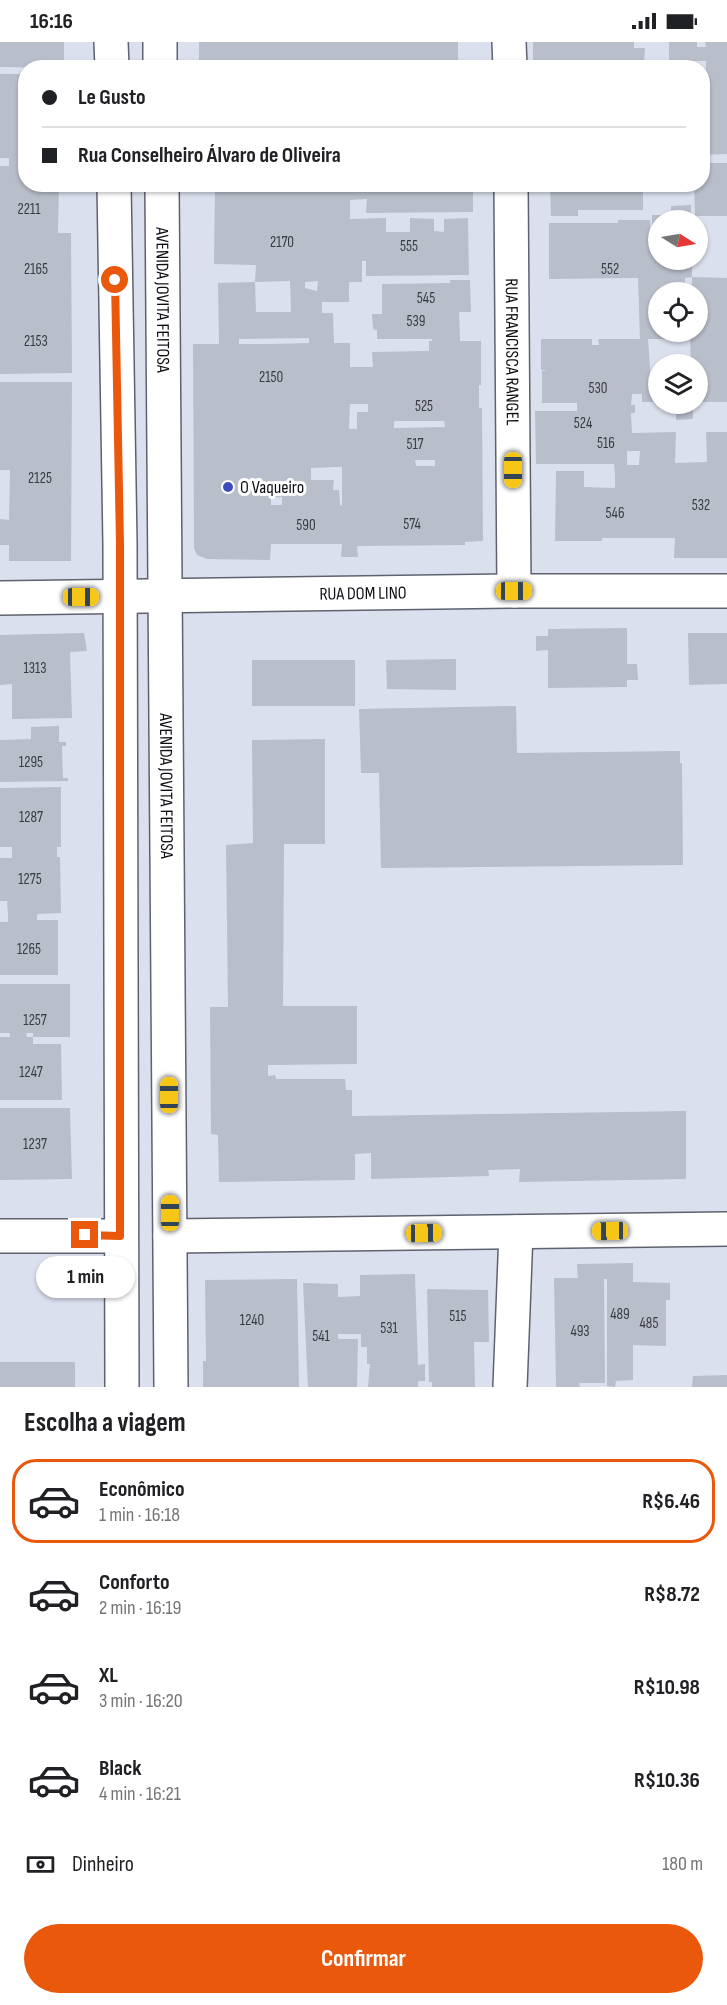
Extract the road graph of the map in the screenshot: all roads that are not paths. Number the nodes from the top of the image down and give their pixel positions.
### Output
1 (111, 42) edge
2 (160, 42) edge
3 (509, 42) edge
4 (112, 60) edge
5 (160, 60) edge
6 (510, 60) edge
7 (114, 192) edge
8 (162, 192) edge
9 (511, 192) edge
10 (514, 591) junction
11 (727, 591) edge
12 (119, 597) junction
13 (166, 597) junction
14 (0, 598) edge
15 (727, 1229) edge
16 (516, 1232) junction
17 (0, 1236) edge
18 (120, 1236) junction
19 (170, 1236) junction
20 (122, 1387) edge
21 (171, 1387) edge
22 (510, 1387) edge

1 - 4 main road
2 - 5 main road
3 - 6 main road
7 - 12 main road
8 - 13 main road, AVENIDA JOVITA FEITOSA
9 - 10 main road, RUA FRANCISCA RANGEL
10 - 11 main road, RUA DOM LINO
10 - 13 main road, RUA DOM LINO
12 - 13 main road, RUA DOM LINO
12 - 14 main road, RUA DOM LINO
12 - 18 main road
13 - 19 main road, AVENIDA JOVITA FEITOSA
15 - 16 main road
16 - 19 main road
16 - 22 main road
17 - 18 main road
18 - 20 main road
19 - 21 main road, AVENIDA JOVITA FEITOSA

